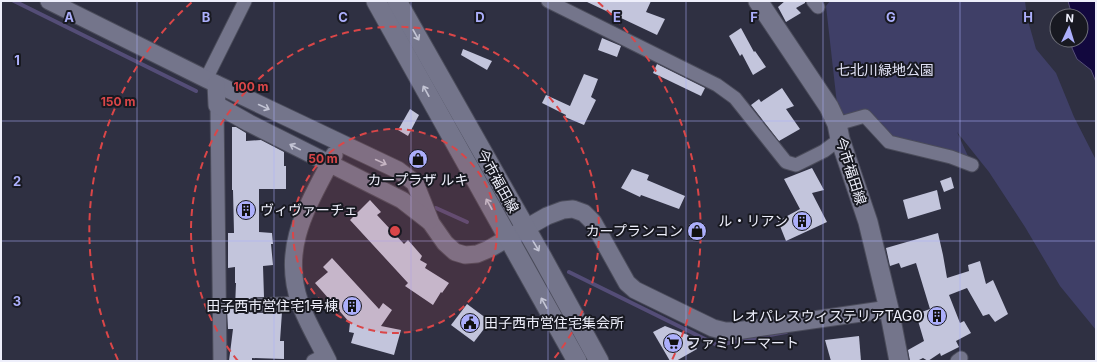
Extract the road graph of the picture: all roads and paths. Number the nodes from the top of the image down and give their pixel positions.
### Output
1 (49, 1) edge
2 (245, 1) edge
3 (376, 1) edge
4 (397, 1) edge
5 (548, 1) edge
6 (758, 1) edge
7 (211, 81) junction
8 (217, 105) junction
9 (838, 132) junction
10 (340, 143) junction
11 (329, 164) junction
12 (972, 165) dead end
13 (431, 223) junction
14 (525, 228) junction
15 (508, 238) junction
16 (300, 303) junction
17 (255, 305) dead end
18 (889, 309) junction
19 (322, 359) edge
20 (220, 361) edge
21 (577, 361) edge
22 (599, 361) edge
23 (899, 361) edge

1 - 7 street
2 - 7 street
15 -> 3 main road, 今市福田線
4 -> 14 main road, 今市福田線
5 - 9 street
6 - 9 main road, 今市福田線
7 - 8 street
7 -> 10 street
11 -> 8 street
8 - 20 street
9 - 12 street
9 - 18 main road, 今市福田線
10 - 11 street
10 -> 13 street
11 - 13 street
11 - 16 street
13 - 15 street
14 - 15 street
14 - 18 street
14 -> 22 main road, 今市福田線
21 -> 15 main road, 今市福田線
16 - 17 street
16 - 19 street
18 - 23 main road, 今市福田線

